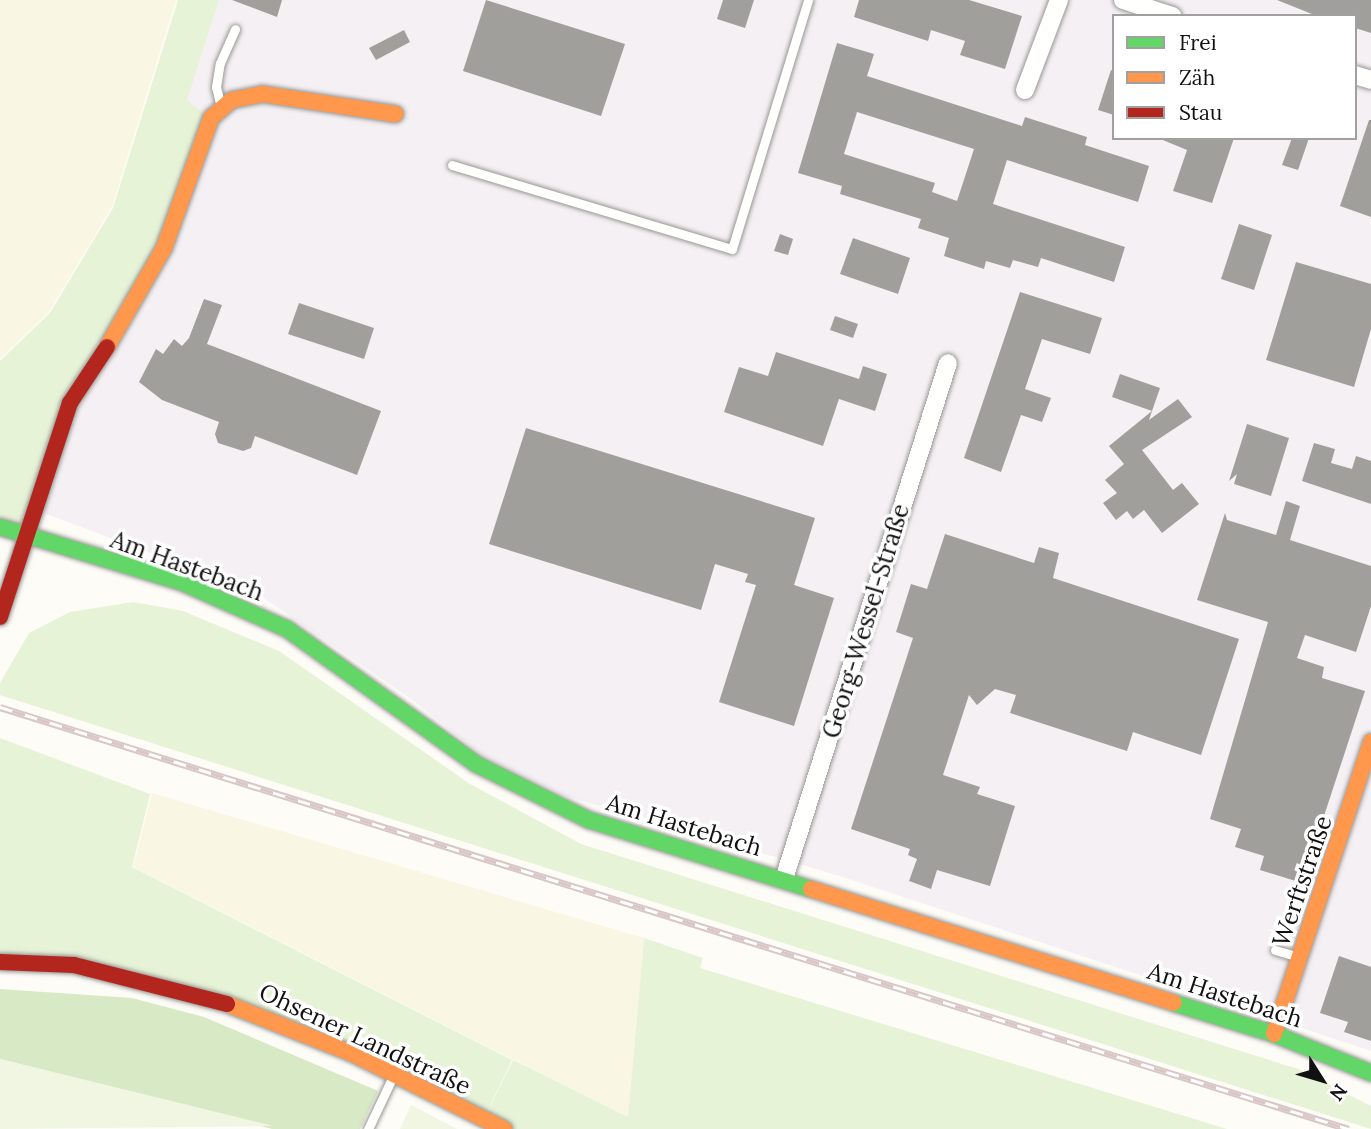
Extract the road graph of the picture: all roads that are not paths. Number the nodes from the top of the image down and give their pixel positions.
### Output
1 (808, 0) edge
2 (1059, 0) edge
3 (1123, 0) edge
4 (1166, 14) edge
5 (235, 29) dead end
6 (1025, 90) dead end
7 (221, 109) junction
8 (396, 114) dead end
9 (452, 165) dead end
10 (948, 363) dead end
11 (0, 527) edge
12 (25, 535) junction
13 (0, 584) edge
14 (2, 610) edge
15 (1371, 742) edge
16 (784, 879) junction
17 (1275, 950) dead end
18 (0, 954) edge
19 (1300, 957) junction
20 (8, 961) edge
21 (1274, 1034) junction
22 (1371, 1073) edge
23 (394, 1074) junction
24 (368, 1129) edge
25 (504, 1129) edge

1 - 9 lane
2 - 6 street
3 - 4 street
5 - 7 lane
7 - 8 main road
7 - 12 main road
10 - 16 street, Georg-Wessel-Straße
11 - 12 main road, Am Hastebach
12 - 14 main road
12 - 16 main road, Am Hastebach
13 - 14 main road
15 - 19 main road, Werftstraße
16 - 21 main road, Am Hastebach
17 - 19 lane
18 - 20 main road, Ohsener Landstraße
19 - 21 main road, Werftstraße
20 - 23 main road, Ohsener Landstraße
21 - 22 main road, Am Hastebach
23 - 24 lane
23 - 25 main road, Ohsener Landstraße

